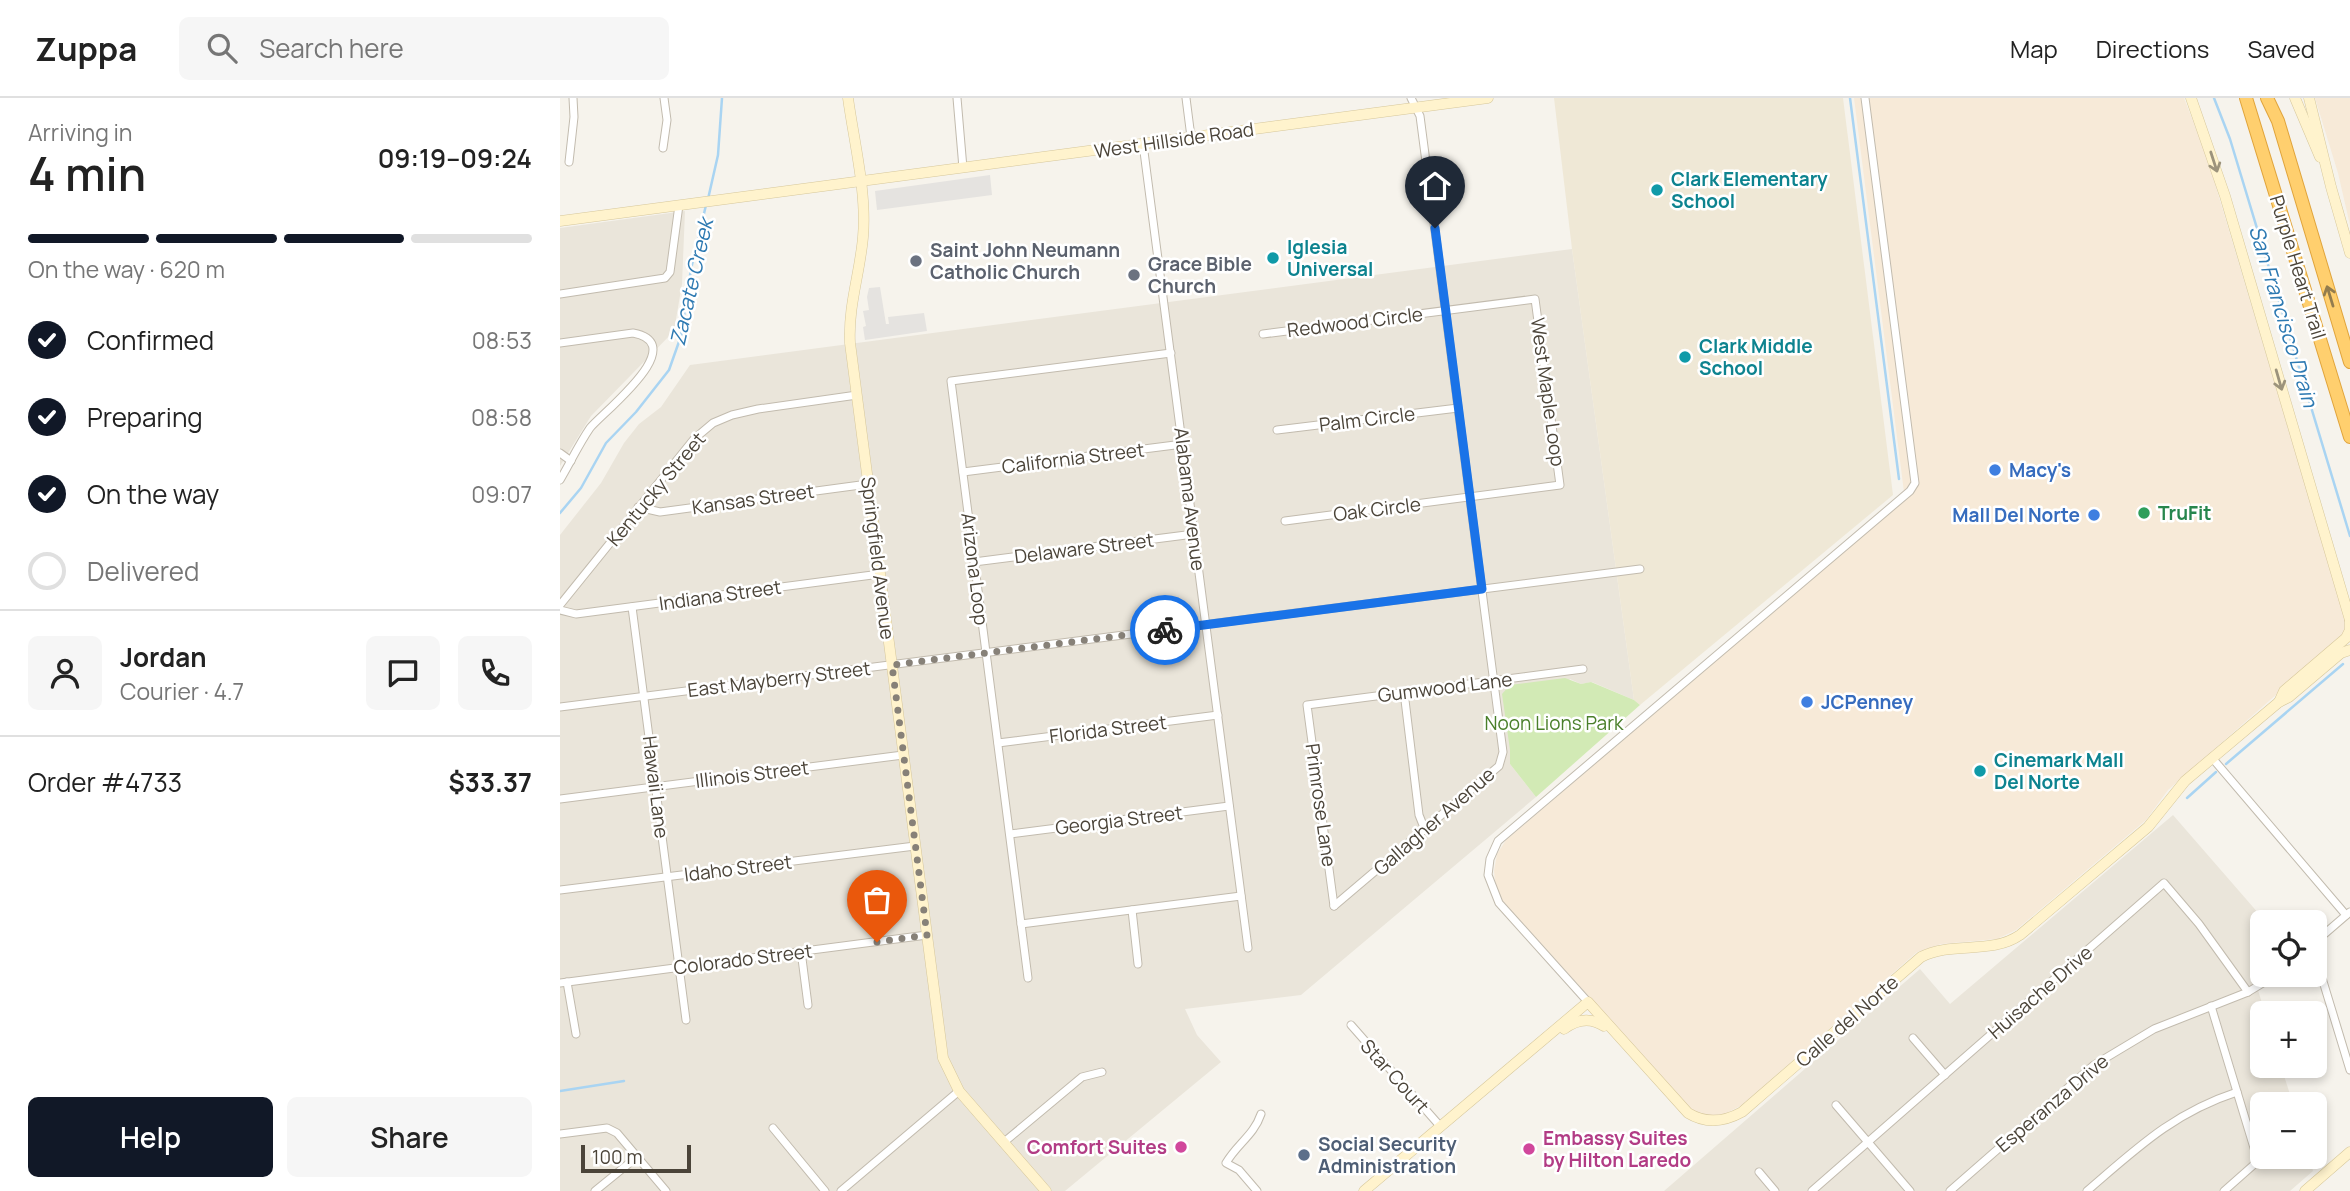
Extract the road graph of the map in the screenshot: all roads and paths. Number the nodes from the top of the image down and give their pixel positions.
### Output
1 (573, 98) edge
2 (664, 98) edge
3 (848, 98) edge
4 (957, 98) edge
5 (1186, 98) edge
6 (1489, 98) edge
7 (1865, 98) edge
8 (2191, 98) edge
9 (2246, 98) edge
10 (2269, 98) edge
11 (2295, 98) edge
12 (2309, 98) edge
13 (1414, 103) edge
14 (1191, 137) junction
15 (1143, 144) junction
16 (663, 148) dead end
17 (569, 162) dead end
18 (963, 168) junction
19 (860, 181) junction
20 (2331, 187) junction
21 (679, 205) junction
22 (560, 222) edge
23 (2350, 253) edge
24 (560, 294) edge
25 (1446, 311) junction
26 (1264, 334) dead end
27 (560, 343) edge
28 (1171, 353) junction
29 (2350, 362) edge
30 (857, 395) junction
31 (1458, 408) junction
32 (1277, 430) dead end
33 (2350, 437) edge
34 (1183, 444) junction
35 (560, 453) edge
36 (571, 461) junction
37 (962, 472) junction
38 (560, 480) edge
39 (868, 484) junction
40 (1470, 497) junction
41 (638, 507) junction
42 (1285, 521) dead end
43 (1194, 534) junction
44 (974, 562) junction
45 (1640, 569) dead end
46 (880, 574) junction
47 (1482, 589) junction
48 (560, 605) edge
49 (632, 607) junction
50 (560, 610) edge
51 (2350, 620) edge
52 (1206, 625) junction
53 (2350, 650) edge
54 (986, 653) junction
55 (892, 665) junction
56 (1583, 669) dead end
57 (1493, 681) junction
58 (1404, 692) junction
59 (644, 696) junction
60 (2279, 702) junction
61 (1307, 705) joint
62 (560, 707) edge
63 (1218, 715) junction
64 (998, 743) junction
65 (903, 755) junction
66 (2213, 759) junction
67 (656, 786) junction
68 (560, 799) edge
69 (1229, 806) junction
70 (1425, 830) junction
71 (1010, 834) junction
72 (915, 846) junction
73 (668, 877) junction
74 (560, 890) edge
75 (1241, 896) junction
76 (1334, 906) joint
77 (1132, 910) junction
78 (2348, 914) edge
79 (1021, 924) junction
80 (2327, 932) edge
81 (927, 935) junction
82 (1248, 948) dead end
83 (801, 951) junction
84 (1138, 964) dead end
85 (680, 967) junction
86 (1028, 978) dead end
87 (564, 982) edge
88 (2256, 987) edge
89 (2325, 987) edge
90 (2248, 992) junction
91 (1588, 1002) junction
92 (808, 1005) dead end
93 (2211, 1006) junction
94 (686, 1020) dead end
95 (1351, 1026) dead end
96 (1612, 1030) junction
97 (576, 1034) dead end
98 (1913, 1038) dead end
99 (1539, 1043) junction
100 (2350, 1070) edge
101 (1102, 1072) dead end
102 (1945, 1075) junction
103 (959, 1091) junction
104 (2237, 1092) junction
105 (1836, 1105) dead end
106 (1261, 1114) dead end
107 (1440, 1126) junction
108 (773, 1128) dead end
109 (560, 1134) edge
110 (1003, 1143) junction
111 (1868, 1143) junction
112 (2350, 1152) edge
113 (638, 1156) junction
114 (1759, 1172) dead end
115 (595, 1191) edge
116 (666, 1191) edge
117 (825, 1191) edge
118 (841, 1191) edge
119 (1046, 1191) edge
120 (1257, 1191) edge
121 (1364, 1191) edge
122 (1775, 1191) edge
123 (1812, 1191) edge
124 (1910, 1191) edge
125 (1950, 1191) edge
126 (2087, 1191) edge
127 (2224, 1191) edge
128 (2305, 1191) edge

1 - 17 street
2 - 16 street
3 - 19 street, Springfield Avenue
4 - 18 street
5 - 14 street
6 - 13 street, West Hillside Road
7 - 91 street
8 -> 51 street
9 - 33 highway, Purple Heart Trail
29 -> 10 highway, Purple Heart Trail
11 - 20 street
12 - 20 street
13 - 14 street, West Hillside Road
13 - 25 street, Gallagher Avenue
14 - 15 street, West Hillside Road
15 - 18 street, West Hillside Road
15 - 28 street, Alabama Avenue
18 - 19 street, West Hillside Road
19 - 21 street, West Hillside Road
19 - 30 street, Springfield Avenue
20 - 23 street
21 - 22 street, West Hillside Road
21 - 24 street
25 - 26 street, Redwood Circle
25 - 31 street, Gallagher Avenue
25 - 40 street, West Maple Loop
27 - 36 street
28 - 34 street, Alabama Avenue
28 - 37 street, Arizona Loop
30 - 39 street, Springfield Avenue
30 - 41 street, Kentucky Street
31 - 32 street, Palm Circle
31 - 40 street, Gallagher Avenue
34 - 37 street, California Street
34 - 43 street, Alabama Avenue
35 - 36 street
36 - 38 street
37 - 44 street, Arizona Loop
39 - 41 street, Kansas Street
39 - 46 street, Springfield Avenue
40 - 42 street, Oak Circle
40 - 47 street, Gallagher Avenue
41 - 48 street, Kentucky Street
43 - 44 street, Delaware Street
43 - 52 street, Alabama Avenue
44 - 54 street, Arizona Loop
45 - 47 street, East Mayberry Street
46 - 49 street, Indiana Street
46 - 55 street, Springfield Avenue
47 - 52 street, East Mayberry Street
47 - 57 street, Gallagher Avenue
49 - 50 street, Indiana Street
49 - 59 street, Hawaii Lane
51 - 60 street
52 - 54 street, East Mayberry Street
52 - 63 street, Alabama Avenue
53 - 60 street, Calle del Norte
54 - 55 street, East Mayberry Street
54 - 64 street, Arizona Loop
55 - 59 street, East Mayberry Street
55 - 65 street, Springfield Avenue
56 - 57 street, Gumwood Lane
57 - 58 street, Gumwood Lane
57 - 70 street, Gallagher Avenue
58 - 61 street, Gumwood Lane
58 - 70 street
59 - 62 street, East Mayberry Street
59 - 67 street, Hawaii Lane
60 - 66 street, Calle del Norte
61 - 76 street, Primrose Lane
63 - 64 street, Florida Street
63 - 69 street, Alabama Avenue
64 - 71 street, Arizona Loop
65 - 67 street, Illinois Street
65 - 72 street, Springfield Avenue
66 - 78 street
66 - 96 street, Calle del Norte
67 - 68 street, Illinois Street
67 - 73 street, Hawaii Lane
69 - 71 street, Georgia Street
69 - 75 street, Alabama Avenue
70 - 76 street, Gallagher Avenue
71 - 79 street, Arizona Loop
72 - 73 street, Idaho Street
72 - 81 street, Springfield Avenue
73 - 74 street, Idaho Street
73 - 85 street, Hawaii Lane
75 - 77 street
75 - 82 street, Alabama Avenue
77 - 79 street
77 - 84 street
78 - 80 street
79 - 86 street, Arizona Loop
81 - 83 street, Colorado Street
81 - 103 street, Springfield Avenue
83 - 85 street, Colorado Street
83 - 92 street
85 - 87 street, Colorado Street
85 - 94 street, Hawaii Lane
87 - 97 street
88 - 90 street, Esperanza Drive
89 - 100 street
90 - 93 street, Esperanza Drive
90 - 102 street, Huisache Drive
91 - 96 street, Calle del Norte
91 - 99 street
93 - 104 street
93 - 125 street, Esperanza Drive
95 - 107 street, Star Court
96 - 99 street
98 - 102 street
99 - 107 street
101 - 110 street
102 - 111 street, Huisache Drive
103 - 110 street, Springfield Avenue
103 - 118 street
104 - 126 street
104 - 127 street
105 - 111 street
106 - 120 street
107 - 121 street
108 - 117 street
109 - 113 street
110 - 119 street, Springfield Avenue
111 - 123 street, Huisache Drive
111 - 124 street
112 - 128 street
113 - 115 street
113 - 116 street
114 - 122 street

